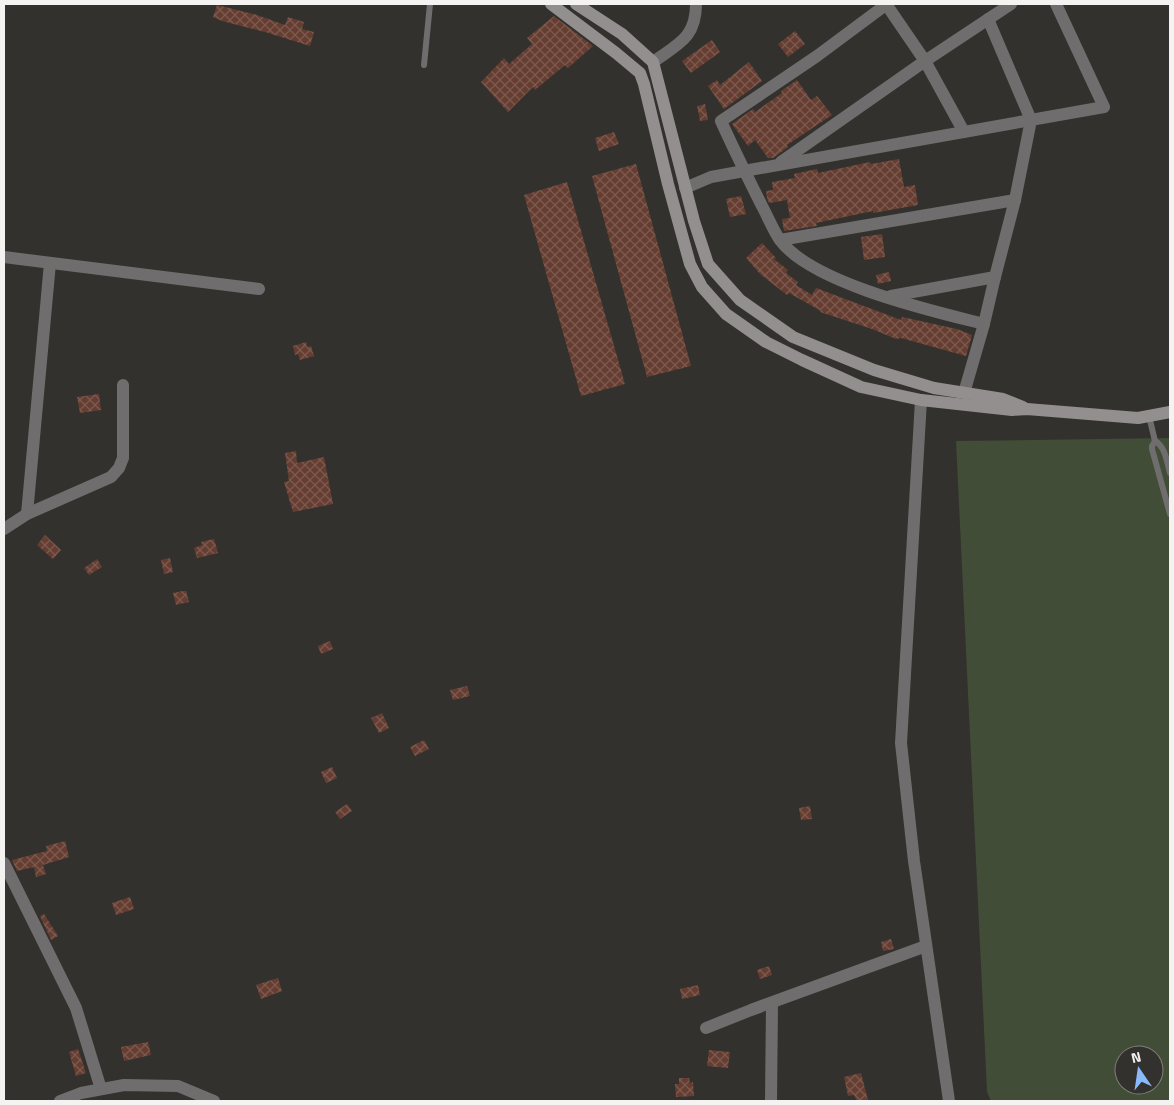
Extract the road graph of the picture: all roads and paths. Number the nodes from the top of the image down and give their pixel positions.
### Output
1 (430, 4) edge
2 (551, 4) edge
3 (576, 4) edge
4 (696, 4) edge
5 (887, 4) edge
6 (1011, 4) edge
7 (1056, 4) edge
8 (988, 20) junction
9 (925, 61) junction
10 (653, 62) junction
11 (424, 65) dead end
12 (1031, 120) junction
13 (964, 132) junction
14 (777, 165) junction
15 (744, 171) junction
16 (685, 188) junction
17 (1015, 200) junction
18 (780, 240) junction
19 (4, 257) edge
20 (50, 263) junction
21 (995, 277) junction
22 (259, 289) dead end
23 (888, 297) junction
24 (984, 324) junction
25 (123, 384) dead end
26 (964, 392) junction
27 (921, 400) junction
28 (1027, 409) junction
29 (1170, 412) edge
30 (1149, 416) junction
31 (1154, 441) junction
32 (1170, 473) edge
33 (27, 514) junction
34 (1170, 514) edge
35 (4, 529) edge
36 (4, 863) edge
37 (926, 946) junction
38 (772, 1002) junction
39 (706, 1028) dead end
40 (101, 1089) junction
41 (83, 1097) edge
42 (60, 1101) edge
43 (214, 1101) edge
44 (771, 1101) edge
45 (949, 1101) edge

1 - 11 lane
2 - 27 main road
3 - 10 main road
4 - 10 street
5 - 9 street
5 - 15 street
6 - 8 street
7 - 12 street
8 - 9 street
8 - 12 street
9 - 13 street
9 - 14 street
10 - 16 main road
12 - 13 street
12 - 17 street
13 - 14 street
14 - 15 street
15 - 16 street
15 - 18 street
16 - 26 main road
17 - 18 street
17 - 21 street
18 - 23 street
19 - 20 street
20 - 22 street
20 - 33 street
21 - 23 street
21 - 24 street
23 - 24 street
24 - 26 street
25 - 33 street
26 - 28 main road
27 - 28 main road
27 - 37 street
28 - 30 main road
29 - 30 main road
30 - 31 lane
31 - 32 lane
31 - 34 lane
33 - 35 street
36 - 40 street
37 - 38 street
37 - 45 street
38 - 39 street
38 - 44 street
40 - 41 street
40 - 43 street
41 - 42 street

